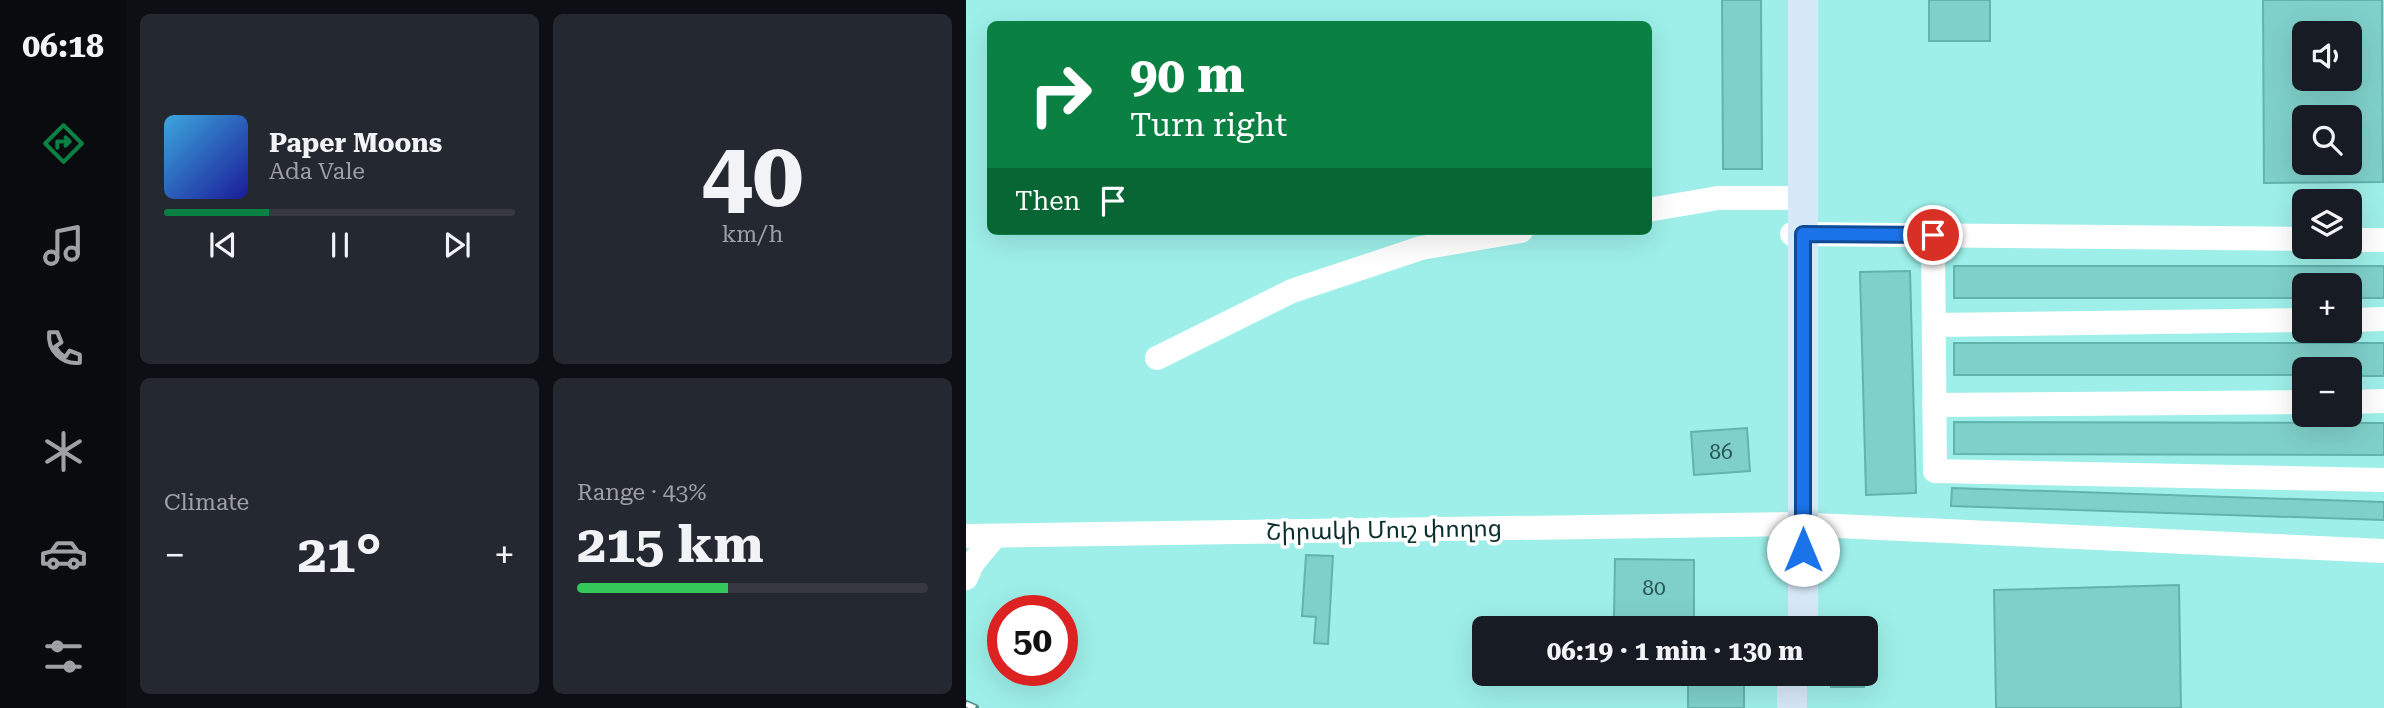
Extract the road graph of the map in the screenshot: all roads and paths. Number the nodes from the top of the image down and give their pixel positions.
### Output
1 (1792, 0) edge
2 (1803, 0) edge
3 (1797, 199) junction
4 (1652, 209) edge
5 (1797, 234) junction
6 (1497, 235) edge
7 (1933, 235) junction
8 (2292, 239) edge
9 (2362, 240) edge
10 (2384, 240) edge
11 (2384, 319) edge
12 (2292, 320) edge
13 (2362, 320) edge
14 (1934, 325) junction
15 (1157, 358) dead end
16 (2384, 401) edge
17 (2292, 402) edge
18 (2362, 402) edge
19 (1934, 405) junction
20 (2384, 480) edge
21 (1798, 524) junction
22 (966, 536) edge
23 (995, 536) junction
24 (2384, 551) edge
25 (969, 571) edge
26 (1793, 616) edge
27 (1802, 616) edge
28 (1792, 686) edge
29 (1803, 686) edge
30 (1793, 708) edge
31 (1803, 708) edge

1 - 3 main road
2 - 3 main road
3 - 4 street
3 - 5 main road
5 - 7 street
5 - 21 main road
6 - 15 street
7 - 8 street
7 - 14 street
9 - 10 street
11 - 13 street
12 - 14 street
14 - 19 street
16 - 18 street
17 - 19 street
19 - 20 street
21 - 23 street, Շիրակի Մուշ փողոց
21 - 24 street, Շիրակի Մուշ փողոց
21 - 26 main road
21 - 27 main road
22 - 23 street, Շիրակի Մուշ փողոց
23 - 25 street
28 - 30 main road
29 - 31 main road

